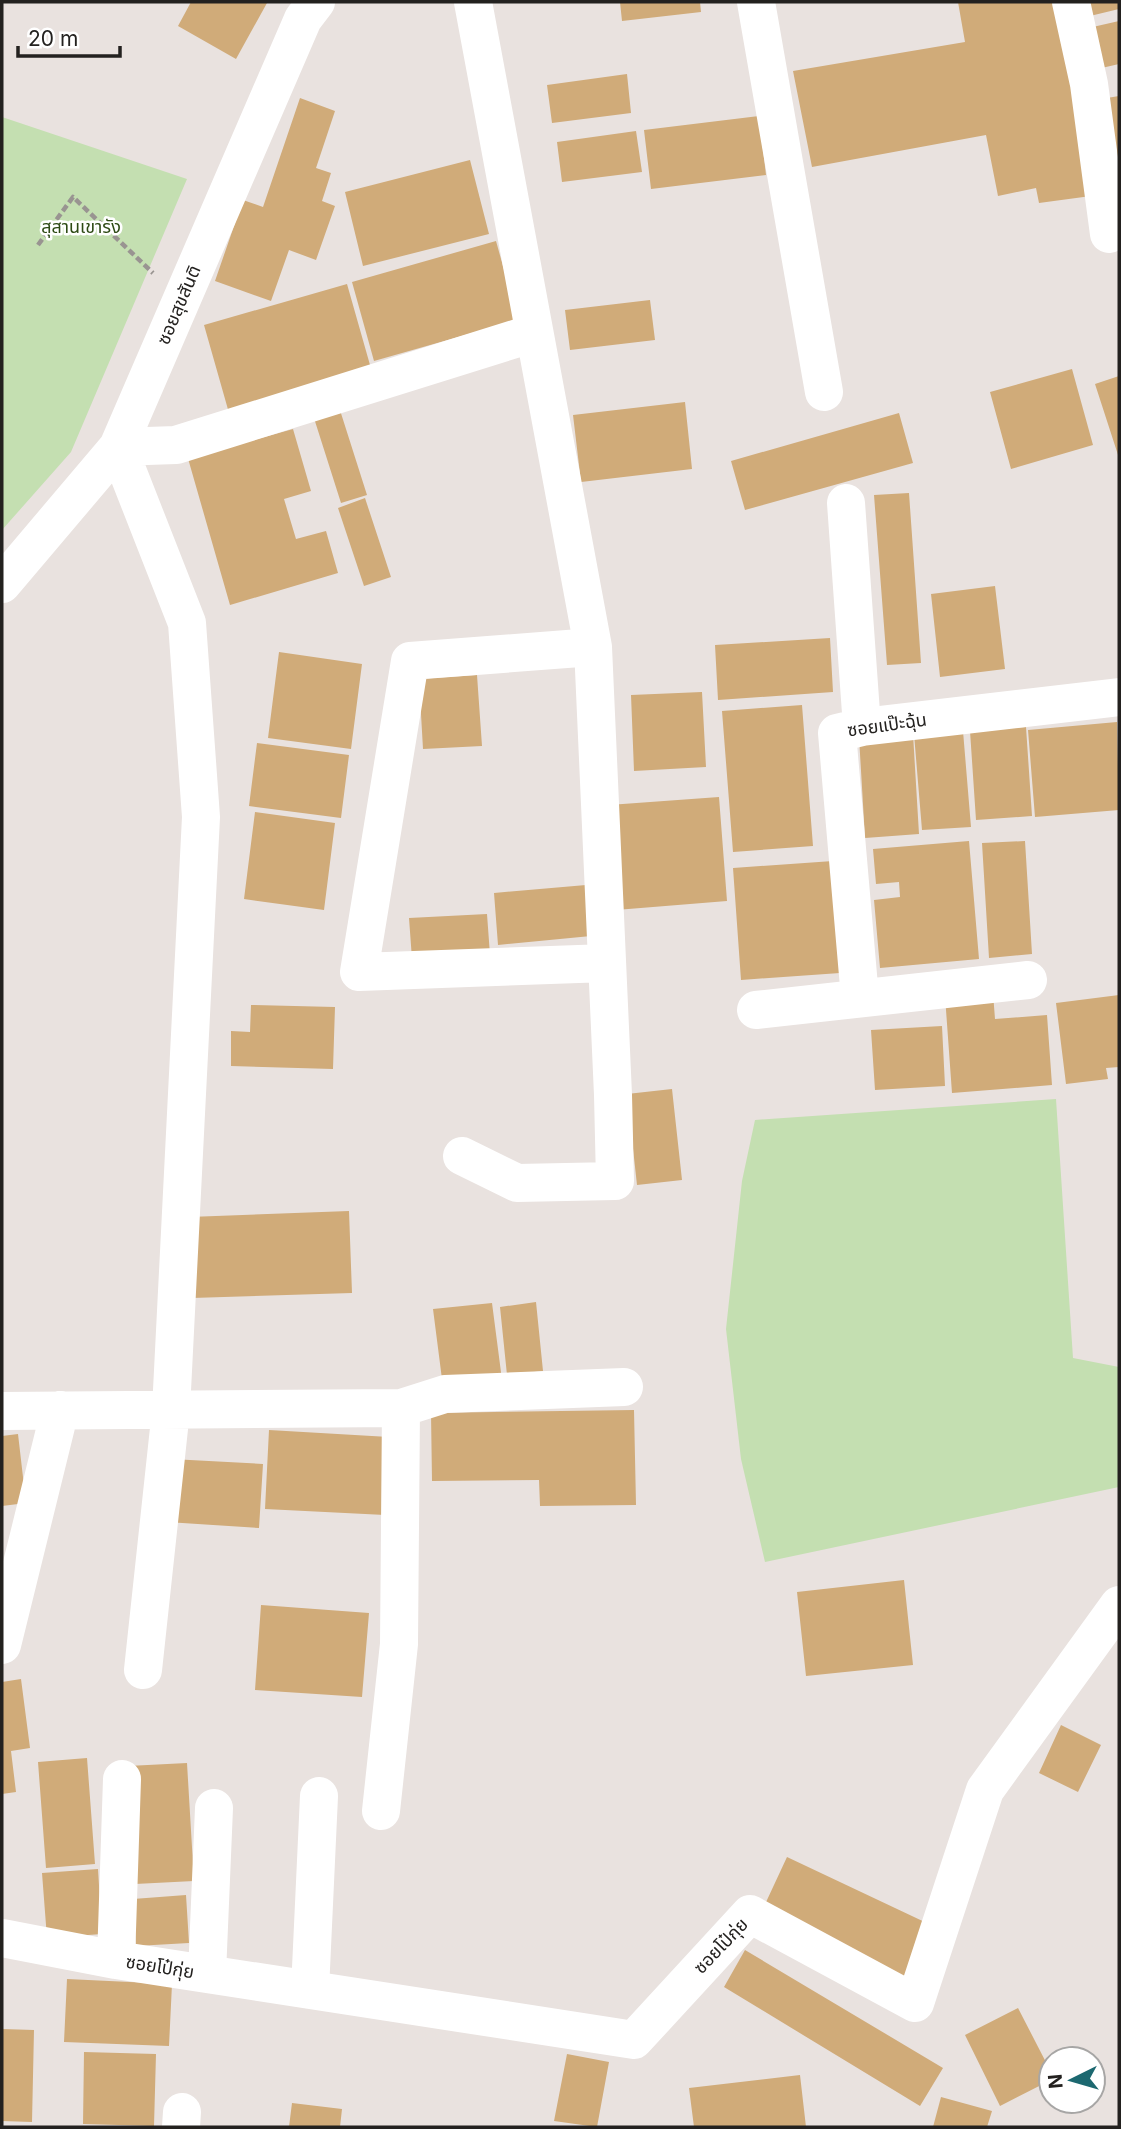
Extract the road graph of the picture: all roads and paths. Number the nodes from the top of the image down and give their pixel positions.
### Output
1 (316, 2) edge
2 (473, 2) edge
3 (756, 2) edge
4 (1071, 2) edge
5 (1104, 81) edge
6 (1109, 234) dead end
7 (38, 245) dead end
8 (181, 301) junction
9 (534, 333) junction
10 (824, 392) dead end
11 (118, 447) junction
12 (846, 503) dead end
13 (2, 584) edge
14 (593, 646) junction
15 (1119, 697) edge
16 (862, 726) junction
17 (607, 963) junction
18 (1028, 980) dead end
19 (860, 998) junction
20 (756, 1010) dead end
21 (462, 1156) dead end
22 (624, 1387) dead end
23 (401, 1408) junction
24 (60, 1410) junction
25 (171, 1410) junction
26 (2, 1411) edge
27 (1119, 1605) edge
28 (2, 1645) edge
29 (143, 1671) dead end
30 (122, 1779) dead end
31 (319, 1796) dead end
32 (214, 1808) dead end
33 (381, 1811) dead end
34 (2, 1938) edge
35 (101, 1957) junction
36 (207, 1974) junction
37 (310, 1990) junction

1 - 8 street, ซอยสุขสันติ
2 - 9 street
3 - 10 street
4 - 5 street
5 - 6 street
7 - 8 path
8 - 11 street, ซอยสุขสันติ
9 - 11 street
9 - 14 street
11 - 13 street, ซอยสุขสันติ
11 - 25 street
12 - 16 street
14 - 17 street
14 - 17 street
15 - 16 street, ซอยแป๊ะฉุ้น
16 - 19 street, ซอยแป๊ะฉุ้น
17 - 21 street
18 - 19 street
19 - 20 street
22 - 23 street
23 - 25 street
23 - 33 street
24 - 25 street
24 - 26 street
24 - 28 street
25 - 29 street
27 - 37 street, ซอยโป๋กุ่ย
30 - 35 street
31 - 37 street
32 - 36 street
34 - 35 street, ซอยโป๋กุ่ย
35 - 36 street, ซอยโป๋กุ่ย
36 - 37 street, ซอยโป๋กุ่ย

